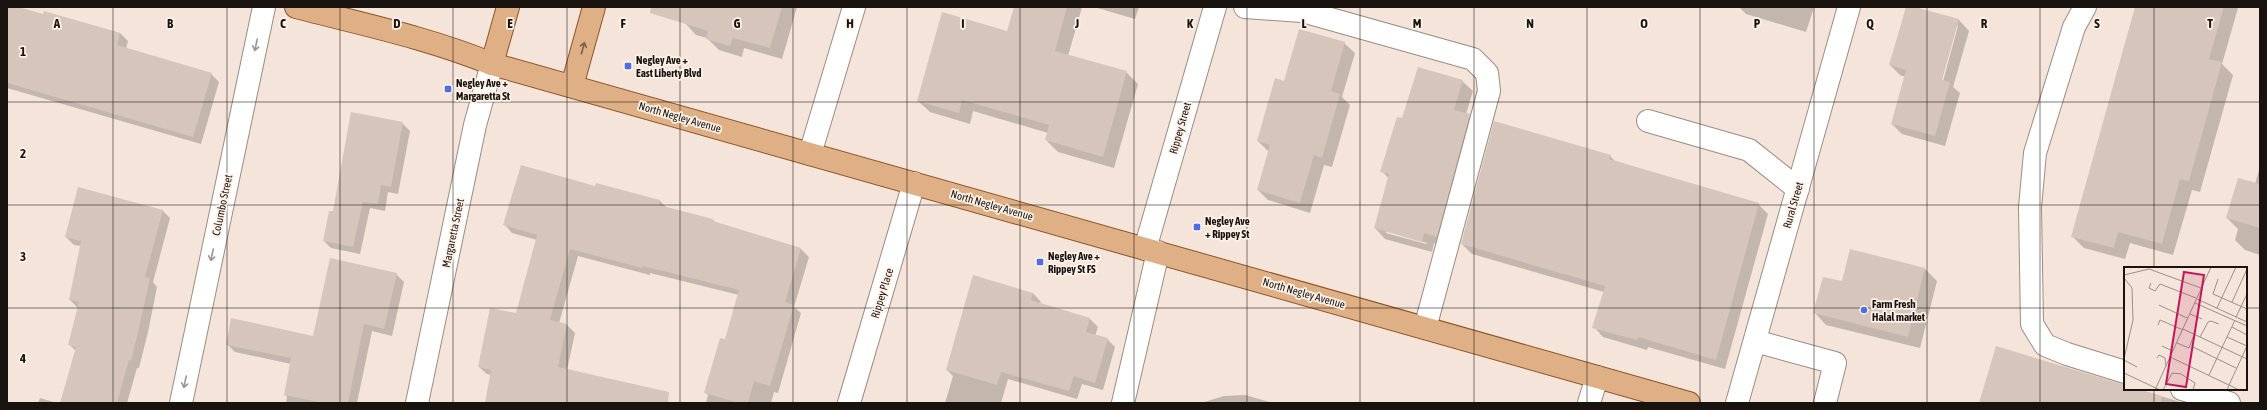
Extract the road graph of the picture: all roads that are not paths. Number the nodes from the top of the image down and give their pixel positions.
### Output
1 (264, 7) edge
2 (296, 7) edge
3 (508, 7) edge
4 (594, 7) edge
5 (854, 7) edge
6 (1215, 7) edge
7 (1245, 7) edge
8 (1849, 7) edge
9 (2085, 7) edge
10 (492, 64) junction
11 (572, 86) junction
12 (1648, 121) dead end
13 (810, 154) junction
14 (914, 183) junction
15 (1798, 189) junction
16 (1152, 251) junction
17 (1425, 328) junction
18 (1755, 341) junction
19 (2124, 372) edge
20 (1597, 377) junction
21 (2189, 390) edge
22 (2204, 392) edge
23 (181, 403) edge
24 (417, 403) edge
25 (849, 403) edge
26 (1123, 403) edge
27 (1589, 403) edge
28 (1689, 403) edge
29 (1737, 403) edge
30 (1825, 403) edge
31 (2229, 403) edge

1 -> 23 street, Columbo Street
2 - 10 main road, North Negley Avenue
3 - 10 main road
11 -> 4 main road
5 - 13 street
6 - 16 street, Rippey Street
7 - 17 street
8 - 15 street, Rural Street
9 - 19 street
10 - 11 main road, North Negley Avenue
10 - 24 street, Margaretta Street
11 - 13 main road, North Negley Avenue
12 - 15 street
13 - 14 main road, North Negley Avenue
14 - 16 main road, North Negley Avenue
14 - 25 street, Rippey Place
15 - 18 street, Rural Street
16 - 17 main road, North Negley Avenue
16 - 26 street, Rippey Street
17 - 20 main road, North Negley Avenue
18 - 29 street, Rural Street
18 - 30 street
20 - 27 street
20 - 28 main road, North Negley Avenue
21 - 22 street
22 - 31 street

